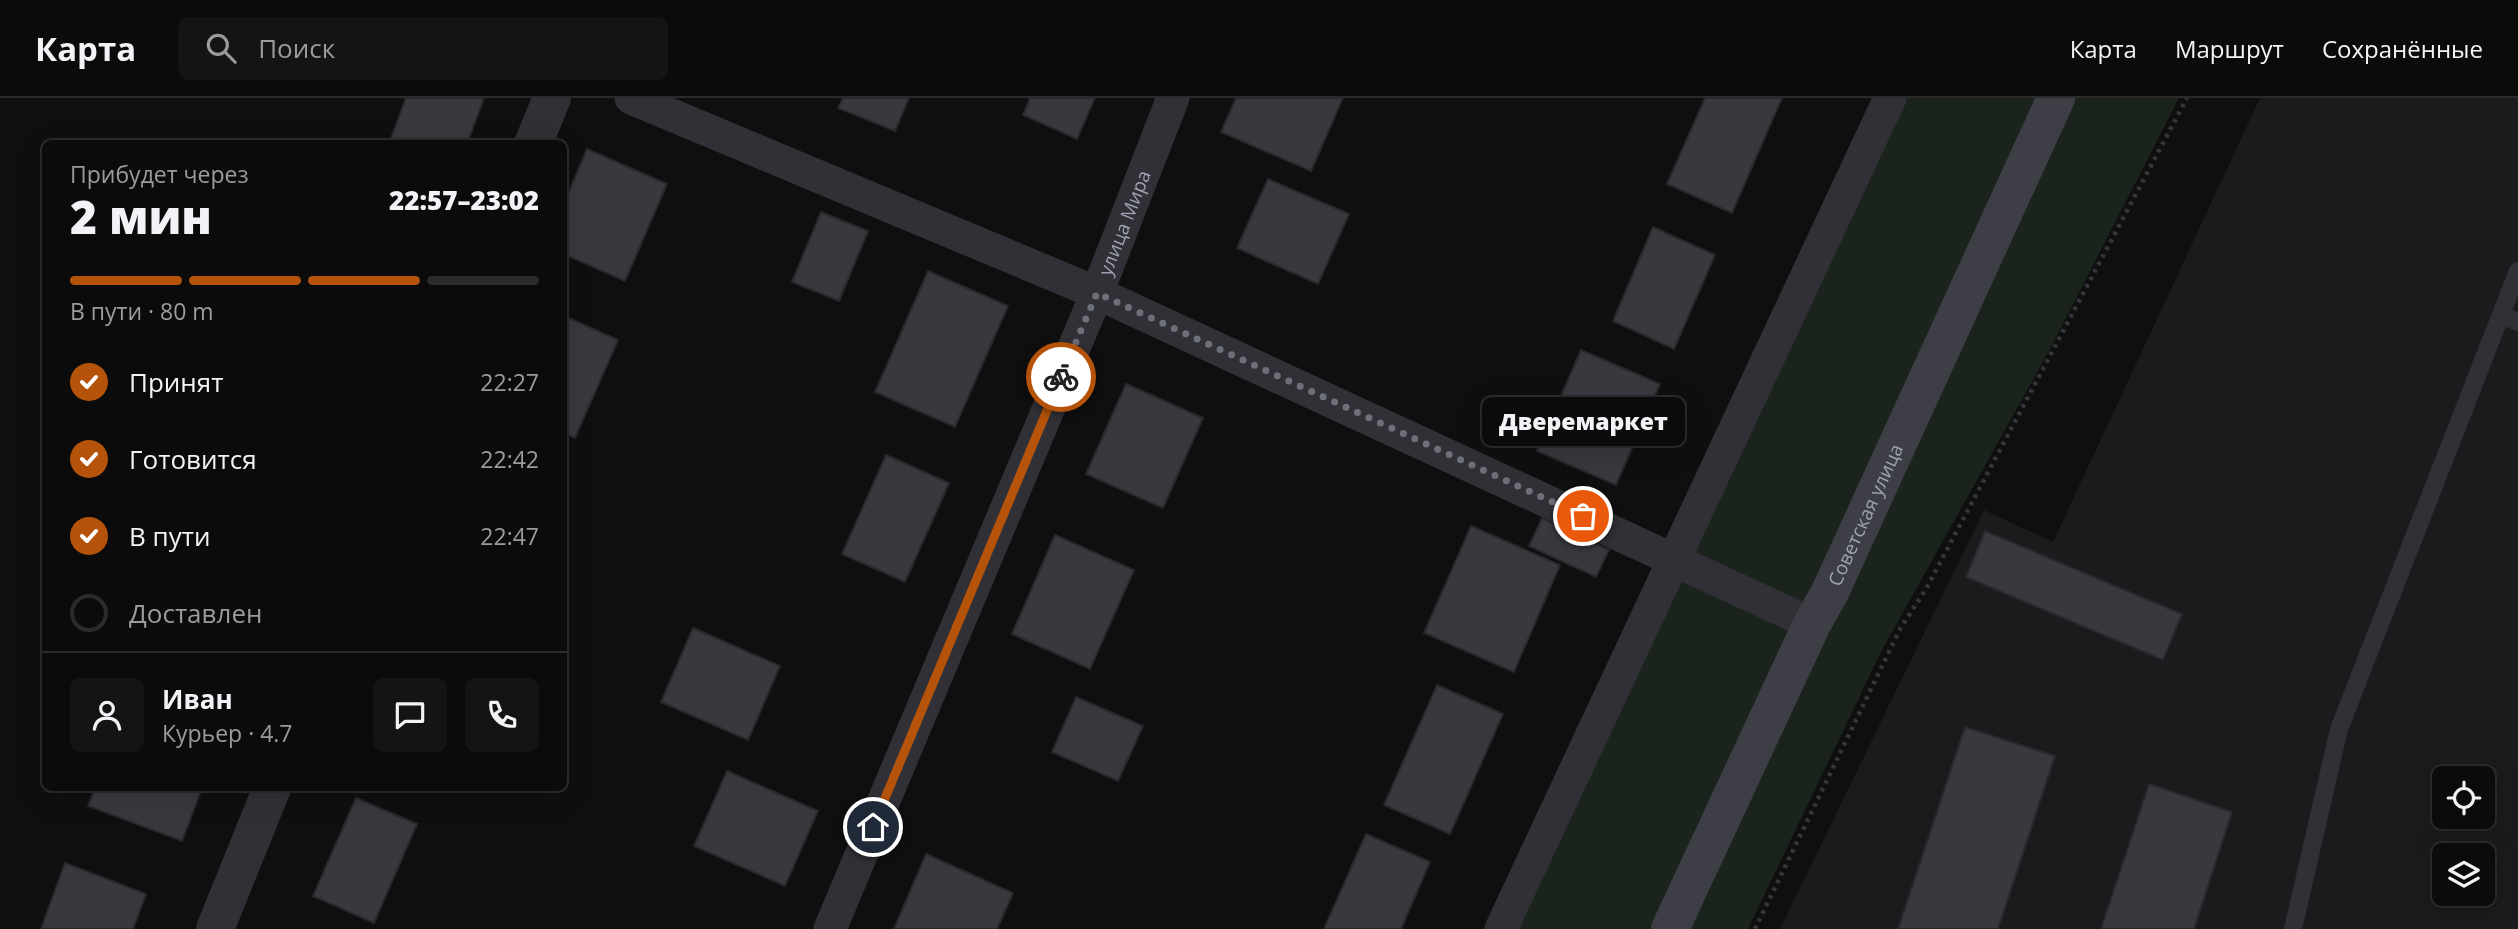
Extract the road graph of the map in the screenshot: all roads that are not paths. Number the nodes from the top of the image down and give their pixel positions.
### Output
1 (552, 98) edge
2 (631, 98) edge
3 (1173, 98) edge
4 (1890, 98) edge
5 (2056, 98) edge
6 (535, 140) edge
7 (2518, 271) edge
8 (1097, 293) junction
9 (2501, 316) junction
10 (2518, 322) edge
11 (1676, 559) junction
12 (1812, 624) junction
13 (271, 791) edge
14 (215, 929) edge
15 (830, 929) edge
16 (1501, 929) edge
17 (1670, 929) edge
18 (2293, 929) edge

1 - 6 street
2 - 8 street
3 - 8 street, улица Мира
4 - 11 street
5 - 12 main road, Советская улица
7 - 9 lane
8 - 11 street
8 - 15 street, улица Мира
9 - 10 lane
9 - 18 lane
11 - 12 street
11 - 16 street
12 - 17 main road, Советская улица
13 - 14 street

